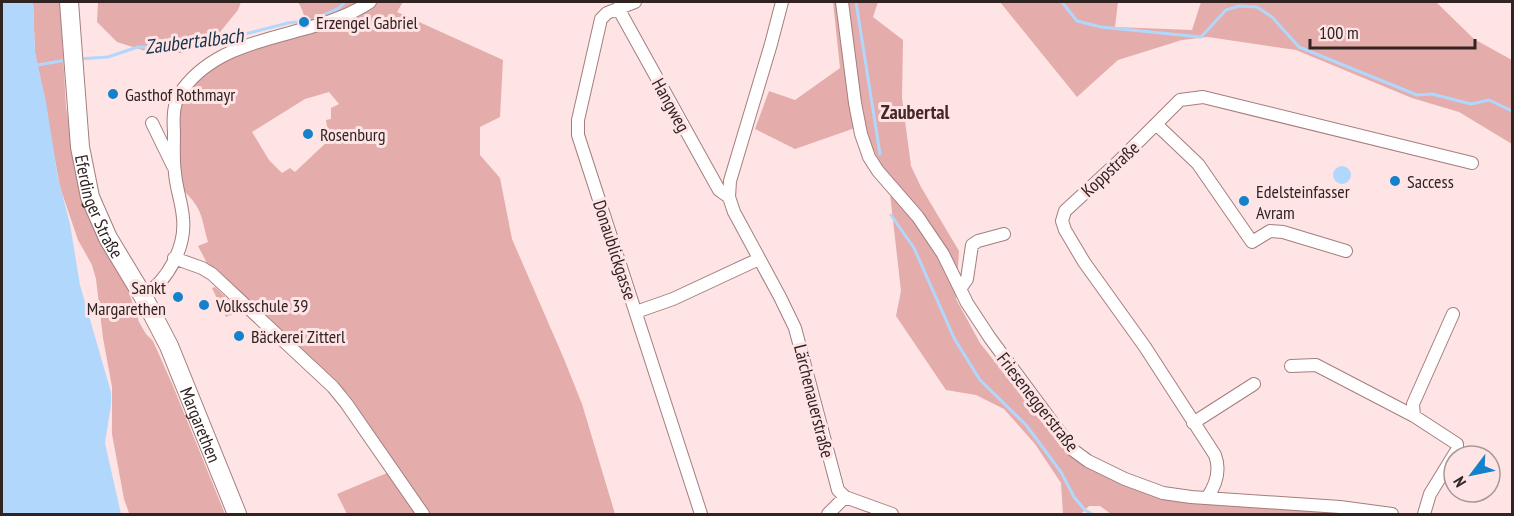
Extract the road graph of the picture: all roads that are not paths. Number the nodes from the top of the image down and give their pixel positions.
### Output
1 (69, 2) edge
2 (370, 2) edge
3 (635, 2) edge
4 (782, 2) edge
5 (842, 2) edge
6 (618, 8) junction
7 (152, 123) dead end
8 (1156, 124) junction
9 (1472, 163) dead end
10 (174, 167) junction
11 (729, 197) junction
12 (1004, 234) dead end
13 (1346, 251) dead end
14 (174, 258) junction
15 (759, 259) junction
16 (960, 289) junction
17 (143, 296) junction
18 (636, 312) junction
19 (1453, 315) dead end
20 (164, 336) joint
21 (1292, 366) dead end
22 (1254, 384) dead end
23 (1414, 416) junction
24 (1193, 423) junction
25 (845, 497) junction
26 (1207, 498) junction
27 (237, 514) edge
28 (423, 514) edge
29 (701, 514) edge
30 (828, 514) edge
31 (892, 514) edge
32 (1392, 514) edge
33 (1424, 514) edge

1 - 17 main road, Eferdinger Straße
2 - 10 street
3 - 6 street, Donaublickgasse
4 - 11 street
5 - 16 street, Frieseneggerstraße
6 - 11 street, Hangweg
6 - 18 street, Donaublickgasse
7 - 10 street
8 - 9 street, Koppstraße
8 - 13 street
8 - 24 street, Koppstraße
10 - 14 street
11 - 15 street, Lärchenauerstraße
12 - 16 street
14 - 17 street
14 - 28 street
15 - 18 street
15 - 25 street, Lärchenauerstraße
16 - 26 street, Frieseneggerstraße
17 - 20 main road, Eferdinger Straße
18 - 29 street, Donaublickgasse
19 - 23 street
20 - 27 main road, Margarethen
21 - 23 street
22 - 24 street
23 - 33 street
24 - 26 street, Koppstraße
25 - 30 street
25 - 31 street
26 - 32 street, Frieseneggerstraße

